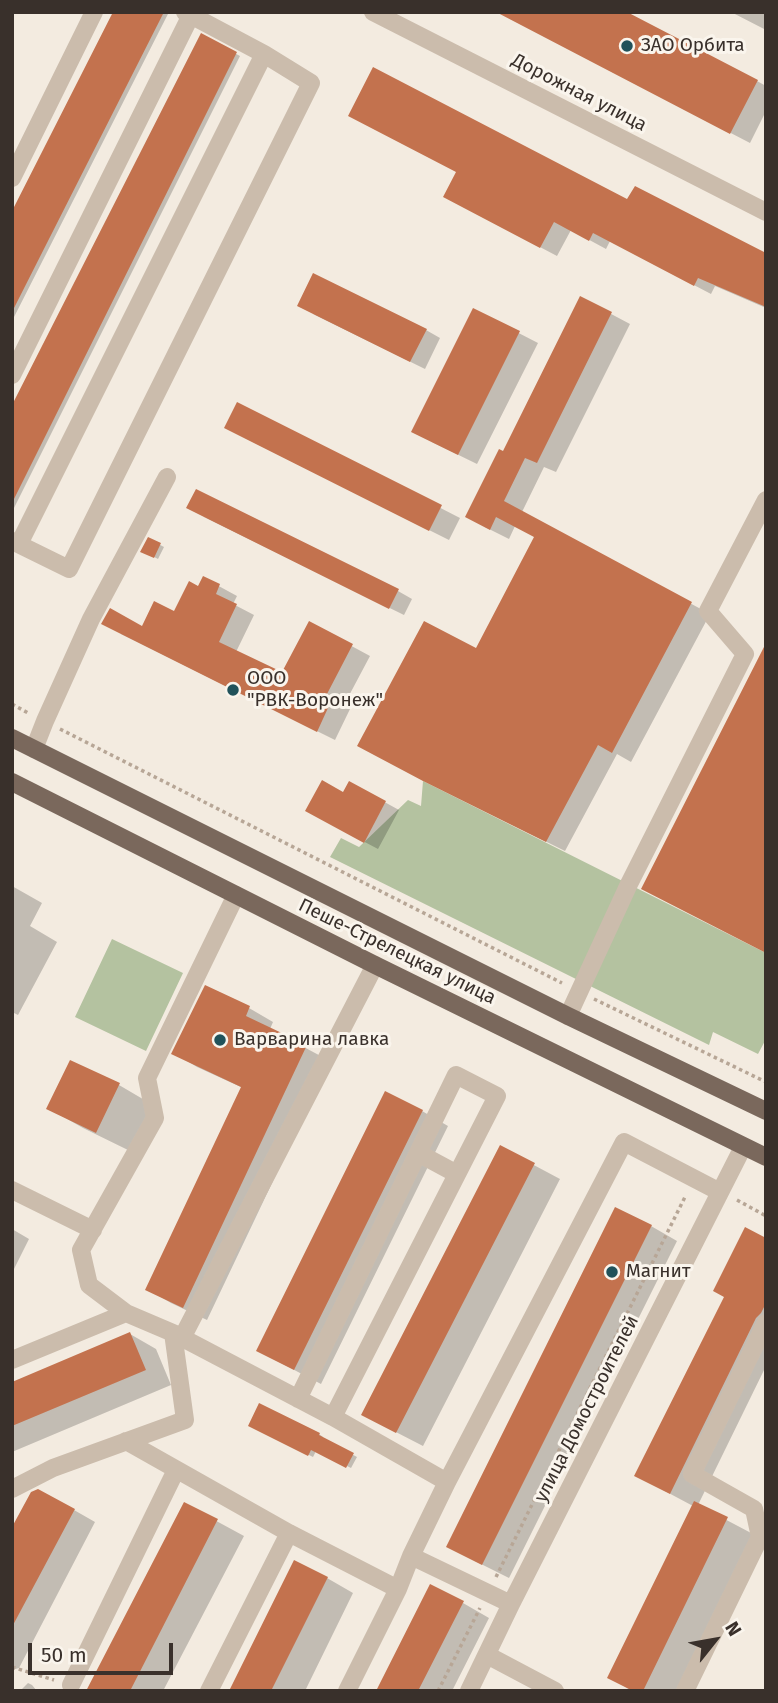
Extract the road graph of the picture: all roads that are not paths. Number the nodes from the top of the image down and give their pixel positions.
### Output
1 (93, 12) edge
2 (373, 12) edge
3 (188, 14) edge
4 (264, 54) junction
5 (12, 178) edge
6 (766, 212) edge
7 (12, 375) edge
8 (167, 477) dead end
9 (766, 500) edge
10 (16, 542) edge
11 (12, 738) edge
12 (34, 749) junction
13 (12, 782) edge
14 (236, 895) junction
15 (375, 965) junction
16 (568, 1016) junction
17 (766, 1111) edge
18 (743, 1147) junction
19 (418, 1153) junction
20 (766, 1157) edge
21 (457, 1174) junction
22 (12, 1190) edge
23 (720, 1192) junction
24 (93, 1230) junction
25 (126, 1313) junction
26 (763, 1335) edge
27 (178, 1336) junction
28 (12, 1360) edge
29 (298, 1399) junction
30 (333, 1417) junction
31 (126, 1441) junction
32 (176, 1470) junction
33 (447, 1482) junction
34 (12, 1489) edge
35 (289, 1533) junction
36 (763, 1541) edge
37 (411, 1556) junction
38 (398, 1588) junction
39 (511, 1604) junction
40 (487, 1655) junction
41 (71, 1685) road end
42 (209, 1691) edge
43 (347, 1691) edge
44 (469, 1691) edge
45 (555, 1691) edge
46 (685, 1691) edge

1 - 5 street
2 - 6 street, Дорожная улица
3 - 4 street
3 - 7 street
4 - 10 street
4 - 10 street
8 - 12 street
9 - 16 street
11 - 12 main road, Пеше-Стрелецкая улица
12 - 16 main road, Пеше-Стрелецкая улица
13 - 14 main road, Пеше-Стрелецкая улица
14 - 15 main road, Пеше-Стрелецкая улица
14 - 24 street
15 - 18 main road, Пеше-Стрелецкая улица
15 - 27 street
16 - 17 main road, Пеше-Стрелецкая улица
18 - 20 main road, Пеше-Стрелецкая улица
18 - 23 street, улица Домостроителей
19 - 21 street
19 - 21 street
19 - 29 street
21 - 30 street
22 - 24 street
23 - 33 street
23 - 39 street, улица Домостроителей
24 - 25 street
25 - 27 street
25 - 28 street
26 - 36 street
27 - 29 street
27 - 31 street
29 - 30 street
30 - 33 street
31 - 32 street
31 - 34 street
32 - 35 street
32 - 41 street
33 - 37 street
35 - 38 street
35 - 42 street
36 - 46 street
37 - 38 street
37 - 39 street
38 - 43 street
39 - 40 street, улица Домостроителей
40 - 44 street, улица Домостроителей
40 - 45 street

